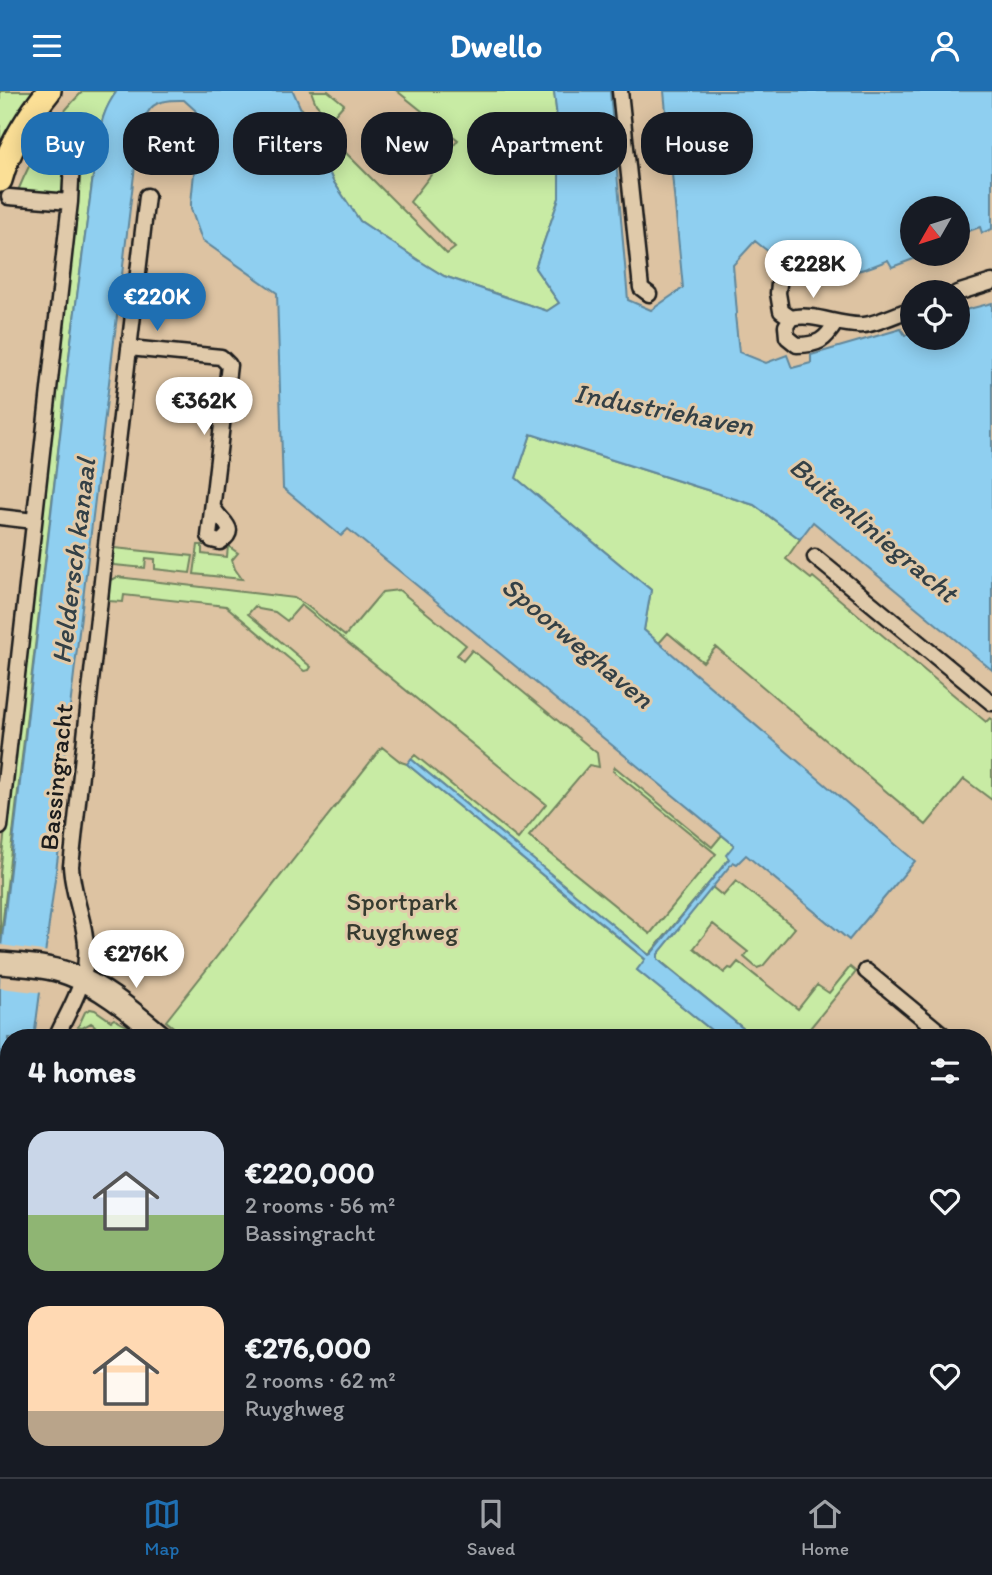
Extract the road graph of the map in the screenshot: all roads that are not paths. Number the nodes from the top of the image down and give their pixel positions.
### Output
1 (49, 91) edge
2 (620, 91) edge
3 (71, 175) edge
4 (5, 188) edge
5 (147, 196) dead end
6 (70, 202) junction
7 (992, 282) edge
8 (779, 283) dead end
9 (970, 289) edge
10 (649, 294) dead end
11 (900, 313) edge
12 (791, 319) junction
13 (836, 322) junction
14 (129, 348) junction
15 (214, 509) dead end
16 (0, 517) edge
17 (34, 521) junction
18 (815, 557) dead end
19 (992, 703) edge
20 (0, 827) edge
21 (0, 963) edge
22 (866, 971) dead end
23 (51, 974) junction
24 (0, 976) edge
25 (83, 981) junction
26 (60, 1029) edge
27 (151, 1029) edge
28 (936, 1029) edge
29 (462, 1477) edge
30 (473, 1477) edge

1 - 4 main road
2 - 10 street
3 - 6 street
4 - 6 street
5 - 14 street, Bassingracht
6 - 17 street
7 - 9 street
8 - 12 street
11 - 13 street
12 - 13 street
12 - 13 street
14 - 15 street
14 - 25 street, Bassingracht
16 - 17 street
17 - 20 street
18 - 19 street
21 - 23 street
22 - 28 street
23 - 24 street
23 - 25 street
25 - 26 street, Bassingracht
25 - 27 street
29 - 30 street

